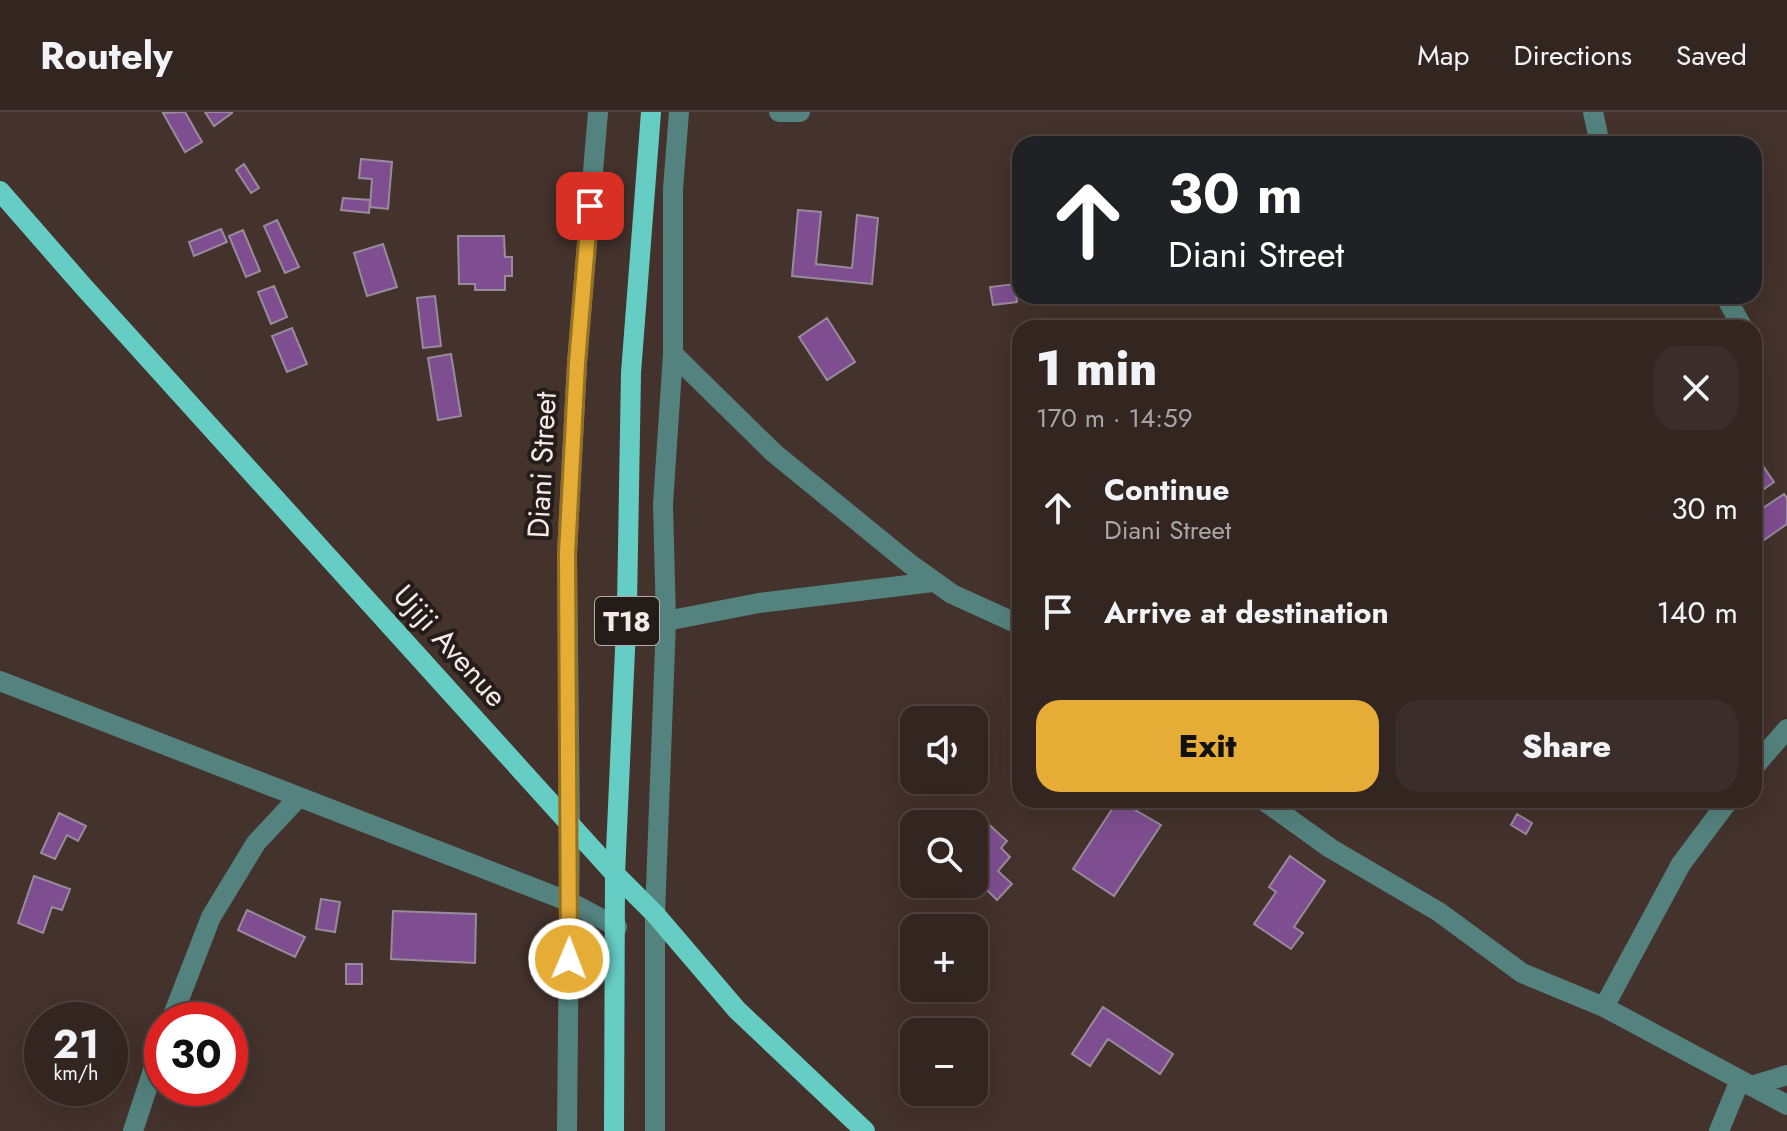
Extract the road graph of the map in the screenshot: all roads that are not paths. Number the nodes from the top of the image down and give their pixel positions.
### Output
1 (598, 112) edge
2 (651, 112) edge
3 (679, 112) edge
4 (779, 112) edge
5 (800, 112) edge
6 (1593, 112) edge
7 (1598, 136) edge
8 (0, 191) edge
9 (673, 354) junction
10 (933, 582) junction
11 (666, 621) junction
12 (1012, 621) edge
13 (0, 681) edge
14 (1787, 729) edge
15 (1762, 758) edge
16 (299, 797) junction
17 (1283, 808) edge
18 (1723, 808) edge
19 (570, 822) junction
20 (615, 874) junction
21 (570, 902) junction
22 (655, 914) junction
23 (617, 927) junction
24 (178, 1002) edge
25 (1604, 1007) junction
26 (1787, 1075) edge
27 (1746, 1083) junction
28 (144, 1098) edge
29 (1787, 1105) edge
30 (133, 1131) edge
31 (567, 1131) edge
32 (614, 1131) edge
33 (655, 1131) edge
34 (865, 1131) edge
35 (1719, 1131) edge

1 - 19 street, Diani Street
2 - 20 main road, T18
3 - 9 street
4 - 5 street
6 - 7 street
8 - 19 main road, Ujiji Avenue
9 - 10 street
9 - 11 street
10 - 11 street
10 - 12 street
11 - 22 street
13 - 16 street
14 - 15 street
16 - 21 street
16 - 24 street
17 - 25 street
18 - 25 street
19 - 20 main road, Ujiji Avenue
19 - 21 street, Diani Street
20 - 22 main road, Ujiji Avenue
20 - 23 main road, T18
21 - 23 street
21 - 31 street, Diani Street
22 - 33 street
22 - 34 main road, Ujiji Avenue
23 - 32 main road, T18
25 - 27 street
26 - 27 street
27 - 29 street
27 - 35 street
28 - 30 street

